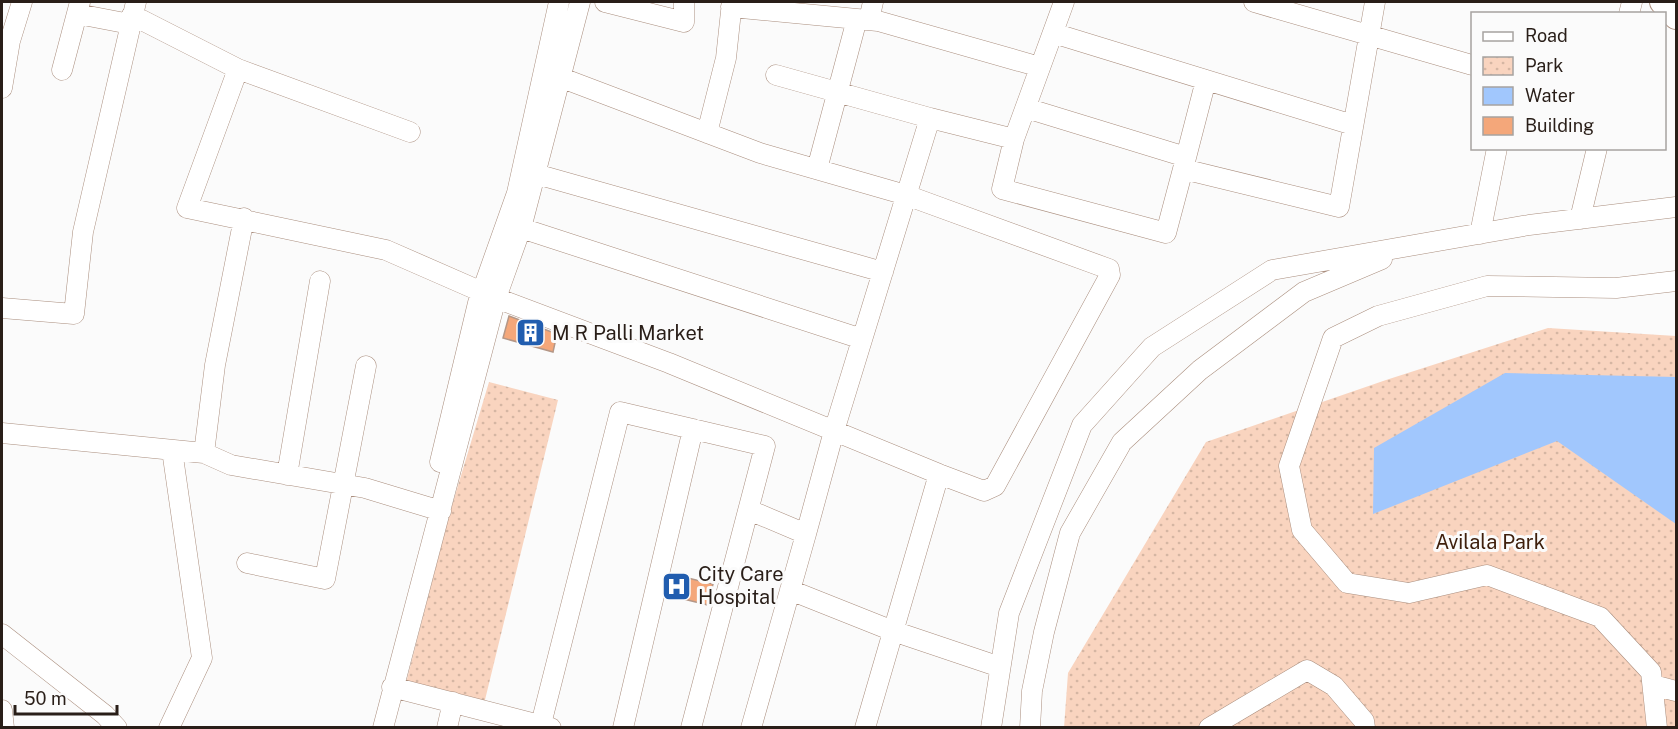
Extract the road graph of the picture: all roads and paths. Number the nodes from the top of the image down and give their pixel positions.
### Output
1 (22, 2) edge
2 (559, 2) edge
3 (580, 2) edge
4 (605, 2) edge
5 (684, 2) edge
6 (1064, 2) edge
7 (1254, 2) edge
8 (1375, 2) edge
9 (1662, 2) edge
10 (731, 4) edge
11 (79, 8) edge
12 (133, 13) edge
13 (866, 13) edge
14 (1677, 17) edge
15 (1053, 33) junction
16 (1369, 34) junction
17 (1471, 64) edge
18 (1041, 67) junction
19 (238, 69) junction
20 (62, 70) dead end
21 (776, 75) dead end
22 (562, 78) junction
23 (1206, 80) junction
24 (2, 88) edge
25 (839, 93) junction
26 (1026, 108) junction
27 (930, 118) junction
28 (1353, 125) junction
29 (410, 132) dead end
30 (706, 133) junction
31 (1014, 139) junction
32 (1497, 150) edge
33 (1597, 150) edge
34 (1184, 163) junction
35 (817, 170) junction
36 (536, 174) junction
37 (906, 195) junction
38 (1677, 207) edge
39 (244, 218) junction
40 (1581, 219) junction
41 (521, 228) junction
42 (1480, 234) junction
43 (1411, 246) junction
44 (883, 272) junction
45 (320, 281) dead end
46 (1677, 281) edge
47 (489, 295) junction
48 (2, 308) edge
49 (862, 339) junction
50 (366, 366) dead end
51 (693, 429) junction
52 (834, 431) junction
53 (2, 433) edge
54 (172, 450) junction
55 (204, 453) junction
56 (939, 474) junction
57 (287, 475) junction
58 (342, 485) junction
59 (435, 510) junction
60 (748, 510) junction
61 (806, 534) junction
62 (247, 563) dead end
63 (790, 590) junction
64 (893, 631) junction
65 (2, 634) edge
66 (1000, 667) junction
67 (1653, 685) junction
68 (392, 687) junction
69 (1677, 691) edge
70 (453, 702) junction
71 (2, 710) edge
72 (544, 727) edge
73 (4, 728) edge
74 (117, 728) edge
75 (170, 728) edge
76 (376, 728) edge
77 (383, 728) edge
78 (447, 728) edge
79 (623, 728) edge
80 (691, 728) edge
81 (751, 728) edge
82 (865, 728) edge
83 (991, 728) edge
84 (1029, 728) edge
85 (1209, 728) edge
86 (1365, 728) edge
87 (1658, 728) edge

1 - 24 street
2 - 47 street
3 - 22 street
4 - 5 street
6 - 15 street
7 - 16 street
8 - 16 street
9 - 14 main road
10 - 13 street
10 - 30 street
11 - 12 street
11 - 20 street
12 - 19 street
12 - 48 street
13 - 18 street
13 - 25 street
15 - 18 street
15 - 23 street
16 - 17 street
16 - 28 street
18 - 26 street
19 - 29 street
19 - 39 street
21 - 25 street
22 - 30 street
22 - 36 street
23 - 28 street
23 - 34 street
25 - 27 street
25 - 35 street
26 - 31 street
26 - 34 street
27 - 31 street
27 - 37 street
28 - 34 street
30 - 35 street
31 - 34 street
32 - 42 street
33 - 40 street
35 - 37 street
36 - 41 street
36 - 44 street
37 - 44 street
37 - 56 street
38 - 40 street
39 - 47 street
39 - 55 street
40 - 42 street
41 - 47 street
41 - 49 street
42 - 43 street
43 - 66 street
43 - 84 street
44 - 49 street
45 - 57 street
46 - 67 street
47 - 52 street
47 - 59 street
49 - 52 street
50 - 58 street
51 - 60 street
51 - 72 street
51 - 79 street
52 - 56 street
52 - 61 street
53 - 54 street
54 - 55 street
54 - 75 street
55 - 57 street
56 - 64 street
57 - 58 street
58 - 59 street
58 - 62 street
59 - 68 street
59 - 76 street
60 - 61 street
60 - 80 street
61 - 63 street
63 - 64 street
63 - 81 street
64 - 66 street
64 - 82 street
65 - 74 street
66 - 83 street
67 - 69 street
67 - 87 street
68 - 70 street
68 - 77 street
70 - 72 street
70 - 78 street
71 - 73 street
85 - 86 street

